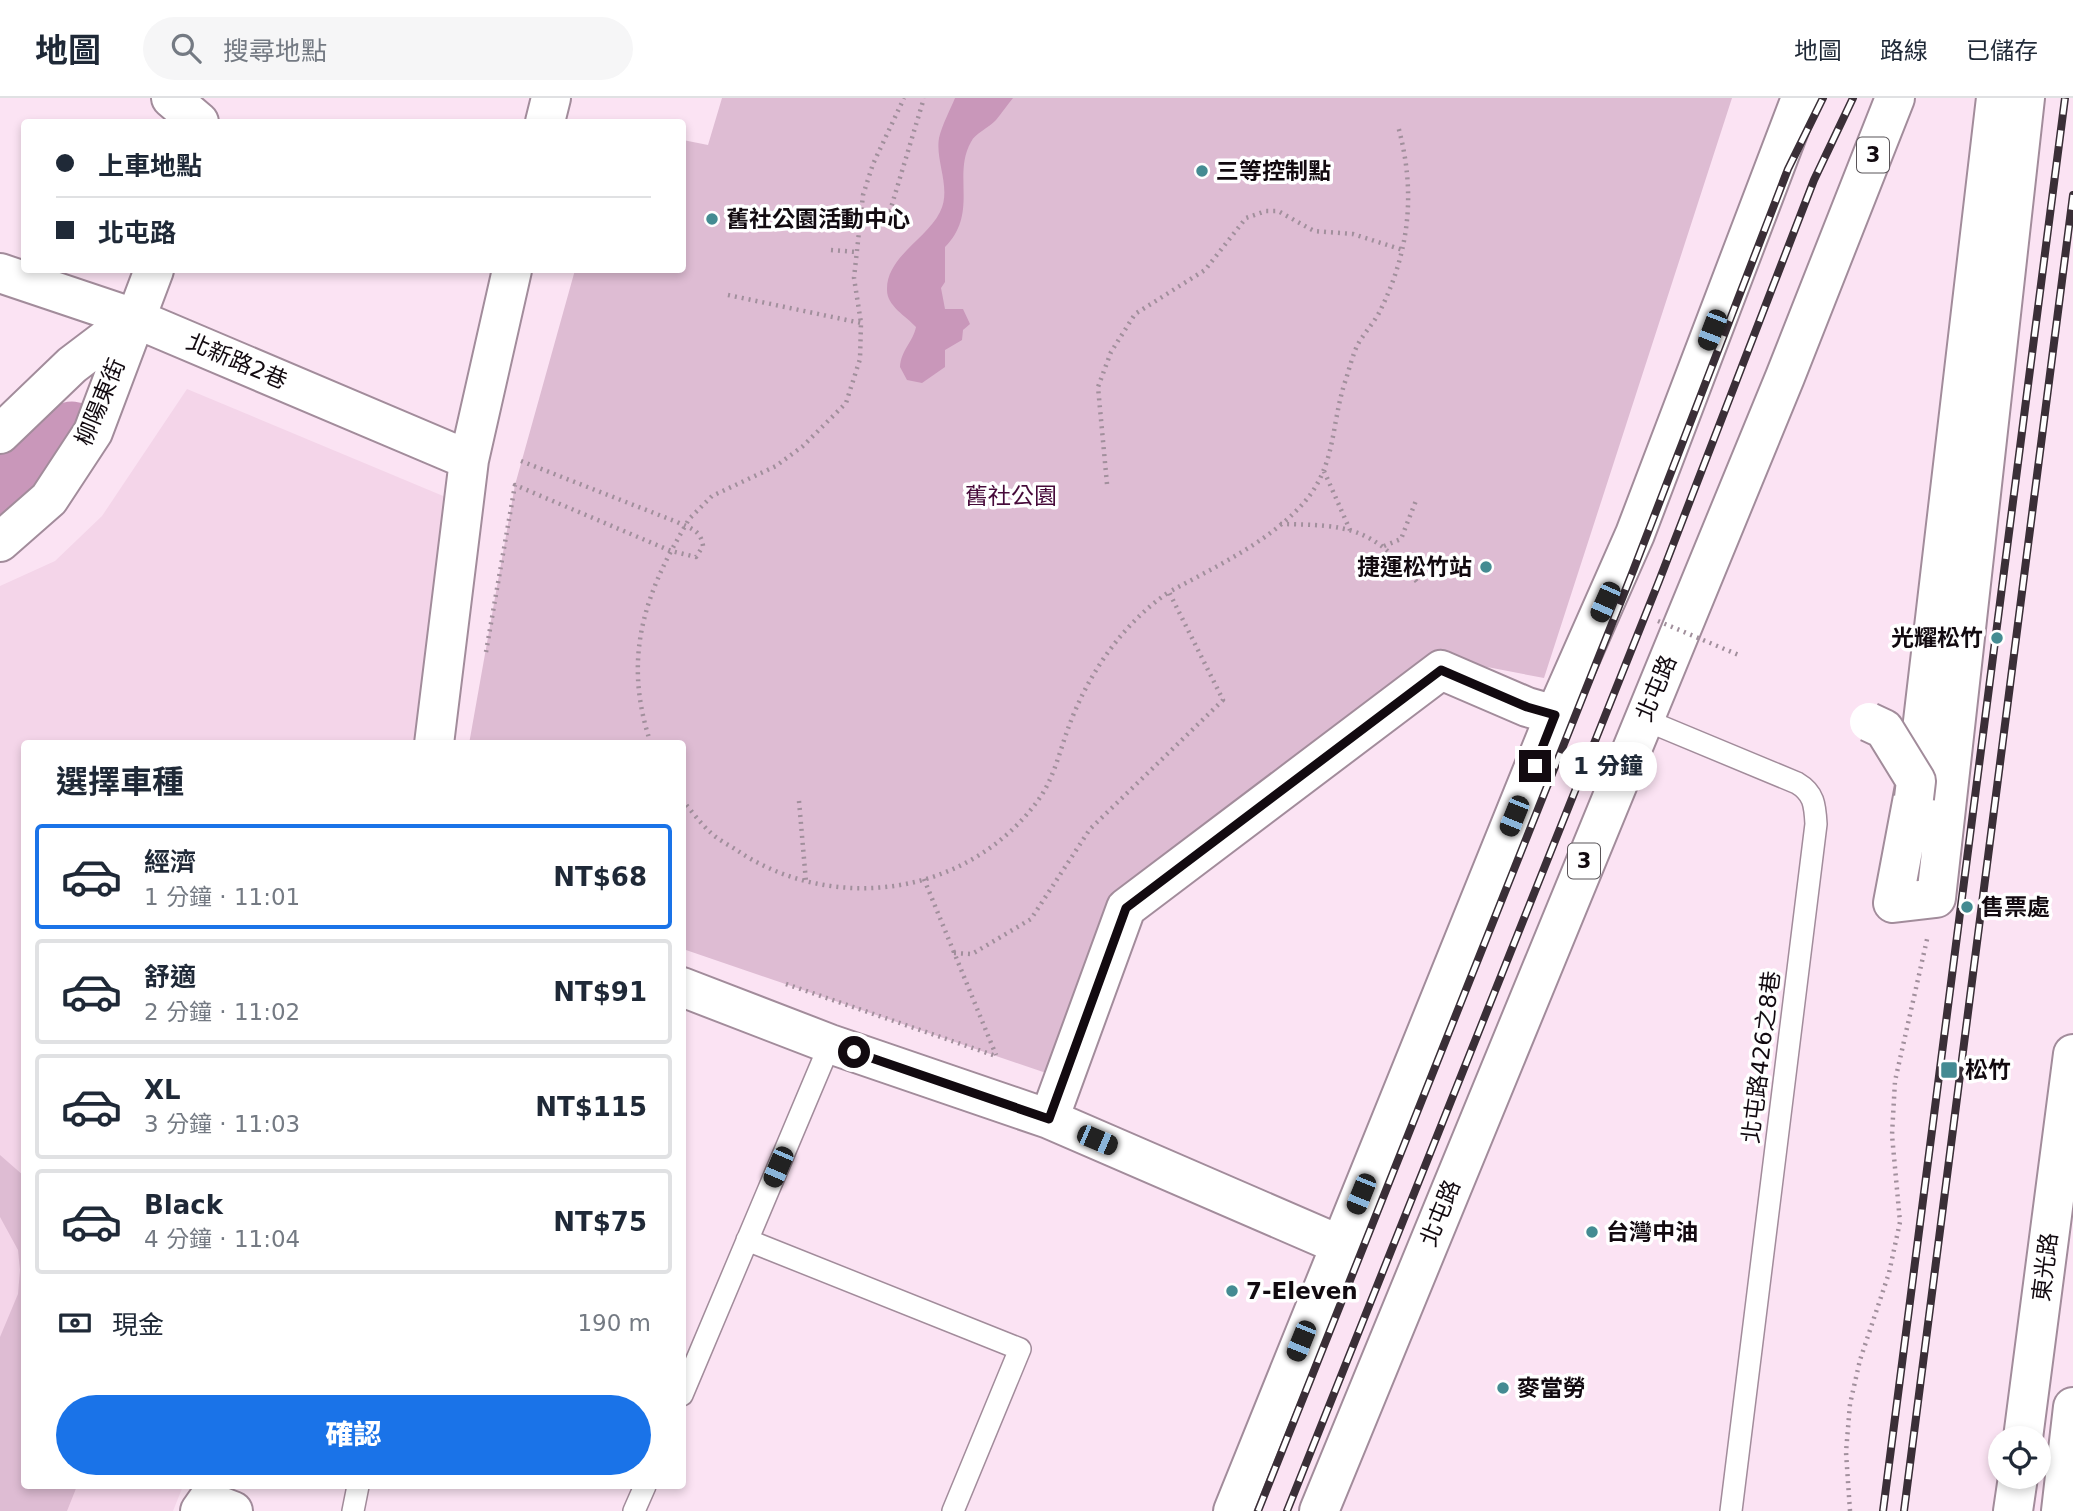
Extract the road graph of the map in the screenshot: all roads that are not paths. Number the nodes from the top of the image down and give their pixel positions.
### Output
1 (171, 98) edge
2 (208, 98) edge
3 (551, 98) edge
4 (1801, 98) edge
5 (1895, 98) edge
6 (1996, 98) edge
7 (2025, 98) edge
8 (196, 119) edge
9 (201, 119) edge
10 (546, 119) edge
11 (0, 273) edge
12 (153, 273) edge
13 (511, 273) edge
14 (134, 318) junction
15 (0, 434) edge
16 (469, 460) junction
17 (0, 541) edge
18 (1555, 715) junction
19 (1643, 719) junction
20 (1869, 722) dead end
21 (434, 740) edge
22 (1915, 789) junction
23 (686, 989) edge
24 (830, 1044) junction
25 (2073, 1054) edge
26 (1049, 1119) junction
27 (747, 1240) junction
28 (1340, 1245) junction
29 (686, 1385) edge
30 (2073, 1407) edge
31 (2025, 1426) edge
32 (357, 1489) edge
33 (644, 1489) edge
34 (2016, 1489) edge
35 (200, 1511) edge
36 (233, 1511) edge
37 (353, 1511) edge
38 (634, 1511) edge
39 (953, 1511) edge
40 (1233, 1511) edge
41 (1319, 1511) edge
42 (1731, 1511) edge
43 (2013, 1511) edge
44 (2061, 1511) edge

1 - 8 street
2 - 9 street
3 - 10 street
4 - 18 street
5 - 19 street, 北屯路 / 3
6 - 22 street
7 - 22 street
11 - 14 street, 北新路2巷
12 - 14 street, 柳陽東街
13 - 16 street
14 - 15 street
14 - 16 street, 北新路2巷
14 - 17 street, 柳陽東街
16 - 21 street
18 - 26 street
18 - 28 street
19 - 41 street, 北屯路 / 3
19 - 42 lane, 北屯路426之8巷
20 - 22 street, bridge
23 - 24 street
24 - 26 street
24 - 27 lane
25 - 31 street, 東光路
26 - 28 street
27 - 29 lane
27 - 39 lane
28 - 40 street
30 - 44 street
32 - 37 lane
33 - 38 lane
34 - 43 street
35 - 36 street

